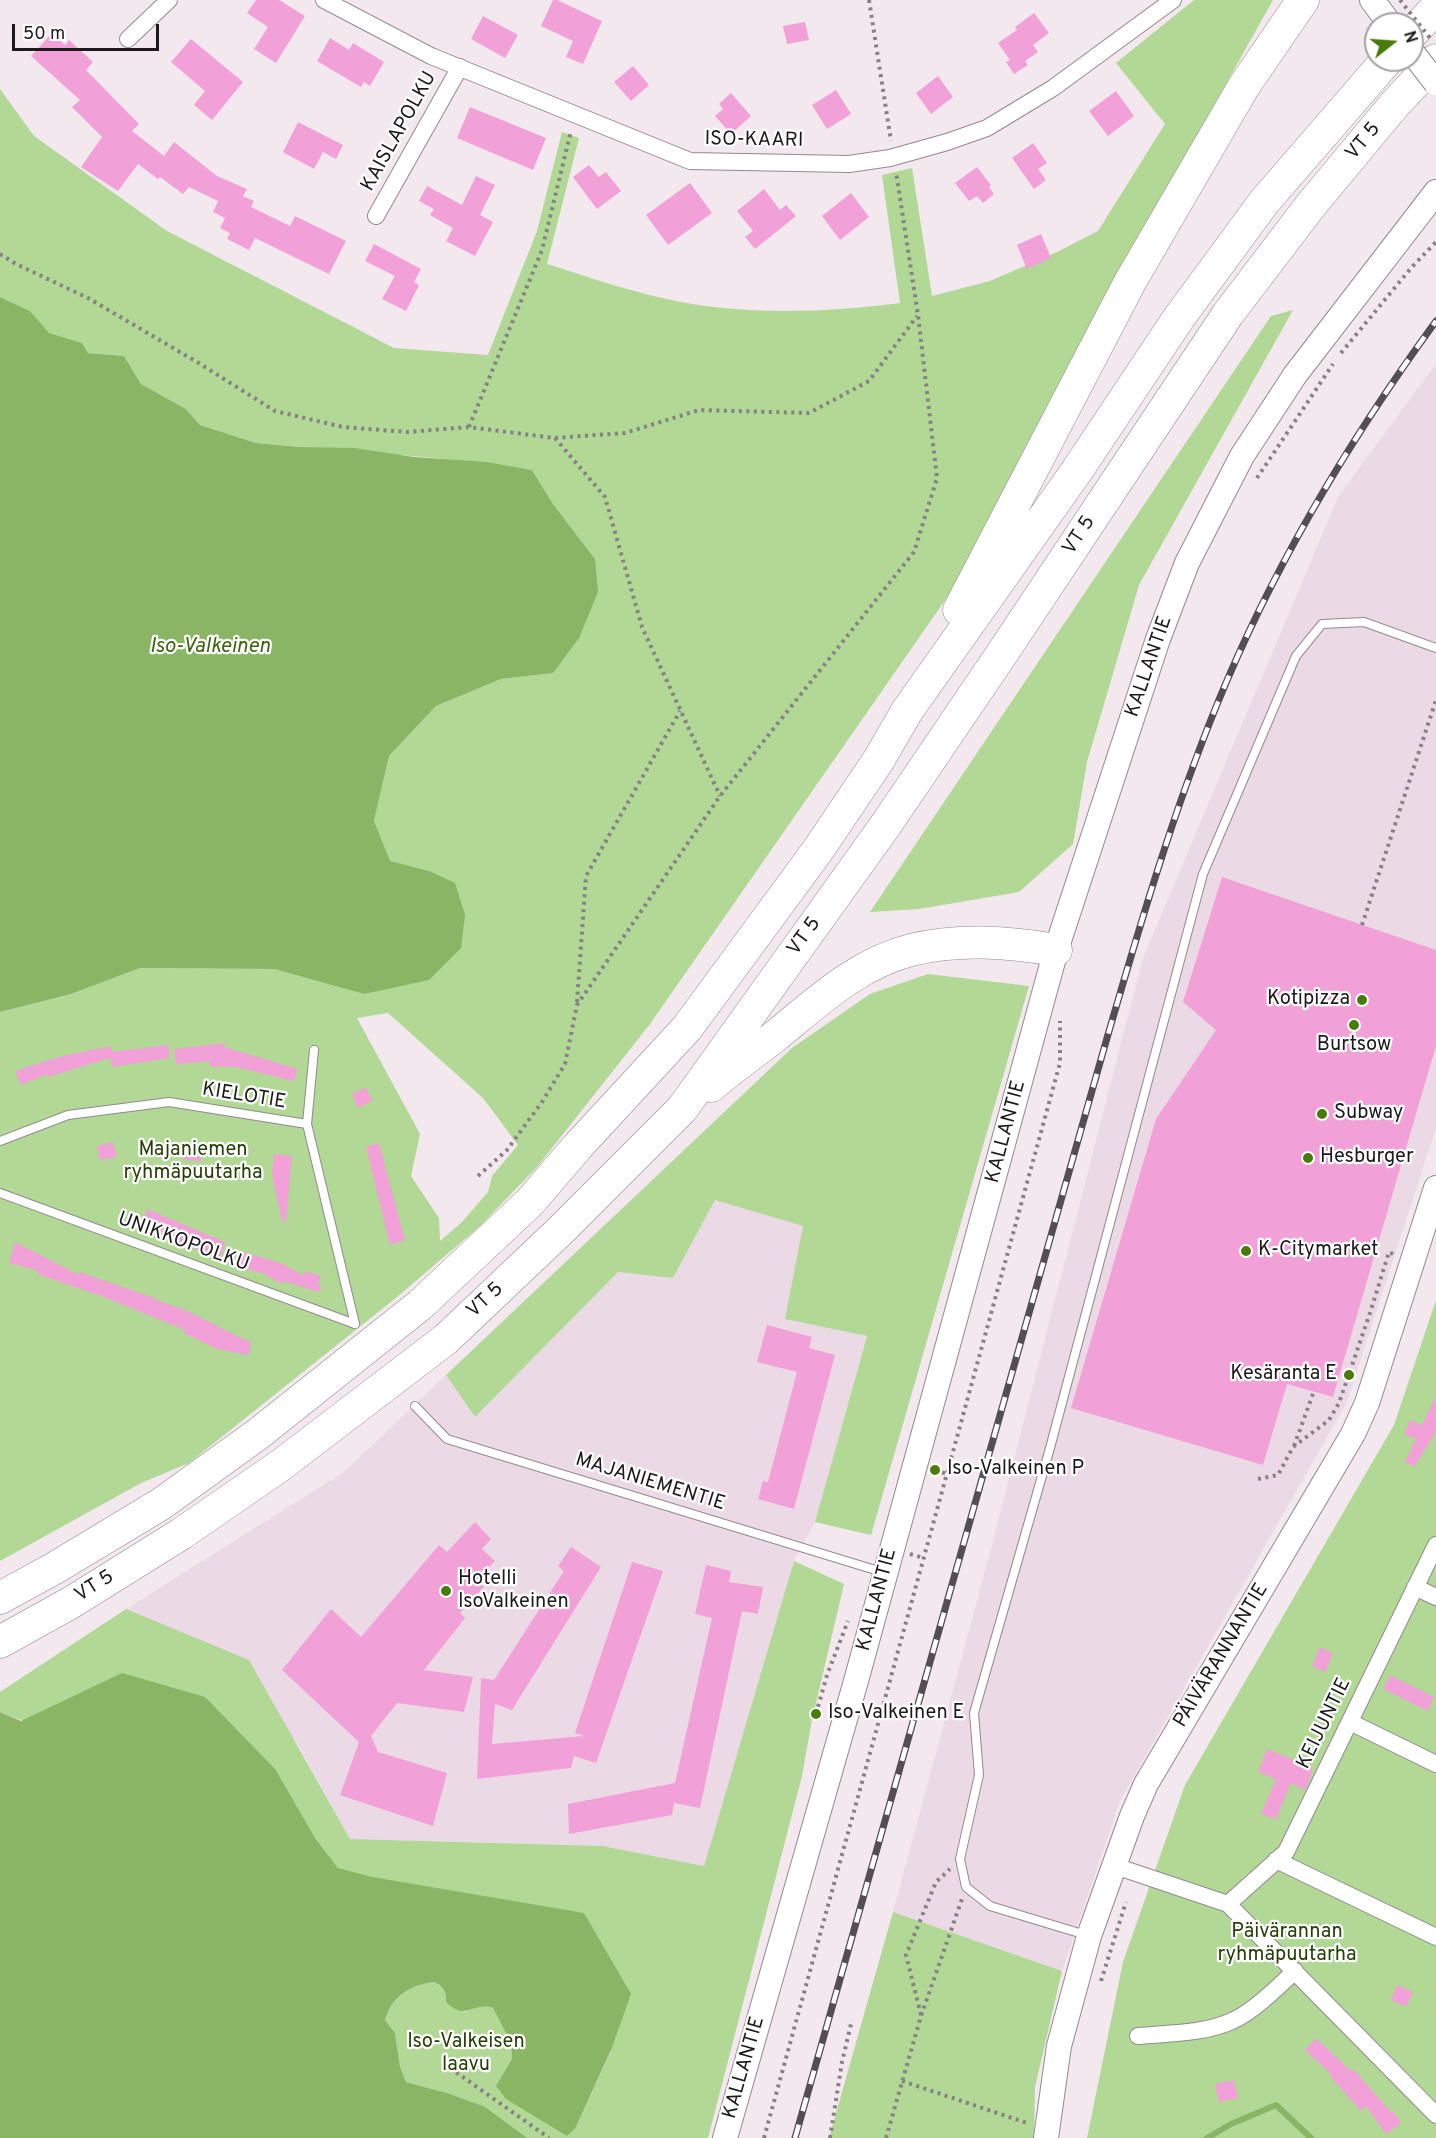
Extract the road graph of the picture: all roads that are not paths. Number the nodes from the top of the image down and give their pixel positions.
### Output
1 (169, 0) edge
2 (324, 0) edge
3 (1173, 0) edge
4 (1303, 0) edge
5 (1436, 8) edge
6 (1424, 20) edge
7 (128, 39) dead end
8 (1436, 60) edge
9 (460, 68) junction
10 (1424, 68) edge
11 (1377, 72) edge
12 (1436, 83) edge
13 (1436, 192) edge
14 (376, 216) dead end
15 (1436, 648) edge
16 (907, 711) junction
17 (1056, 950) junction
18 (314, 1050) dead end
19 (682, 1108) junction
20 (307, 1124) junction
21 (0, 1141) edge
22 (1436, 1188) edge
23 (0, 1193) edge
24 (1430, 1227) edge
25 (355, 1324) joint
26 (416, 1406) dead end
27 (1436, 1545) edge
28 (886, 1573) junction
29 (1415, 1587) junction
30 (1436, 1597) edge
31 (0, 1598) edge
32 (0, 1642) edge
33 (1350, 1722) junction
34 (1436, 1764) edge
35 (1276, 1860) junction
36 (1125, 1869) junction
37 (1228, 1904) junction
38 (1089, 1936) junction
39 (1436, 1937) edge
40 (1295, 1971) junction
41 (1138, 2036) dead end
42 (1436, 2115) edge
43 (1046, 2134) edge
44 (725, 2138) edge

1 - 7 street
2 - 9 street, ISO-KAARI
3 - 9 street, ISO-KAARI
4 - 16 highway
5 - 6 highway
8 - 19 highway, VT 5
9 - 14 street, KAISLAPOLKU
10 - 12 main road, bridge
11 - 16 highway, VT 5
13 - 17 main road, KALLANTIE
15 - 38 lane
16 - 31 highway, VT 5
17 - 19 highway
17 - 28 main road, KALLANTIE
18 - 20 lane
19 - 32 highway, VT 5
20 - 21 lane, KIELOTIE
20 - 25 lane, KIELOTIE
22 - 24 main road, PÄIVÄRANNANTIE
23 - 25 lane, UNIKKOPOLKU
24 - 36 main road, PÄIVÄRANNANTIE
26 - 28 lane, MAJANIEMENTIE
27 - 29 street, KEIJUNTIE
28 - 44 main road, KALLANTIE
29 - 30 street
29 - 33 street, KEIJUNTIE
33 - 34 street
33 - 35 street, KEIJUNTIE
35 - 37 street, KEIJUNTIE
35 - 39 street
36 - 37 street
36 - 38 main road, PÄIVÄRANNANTIE
37 - 40 street
38 - 43 main road, PÄIVÄRANNANTIE
40 - 41 street
40 - 42 street

